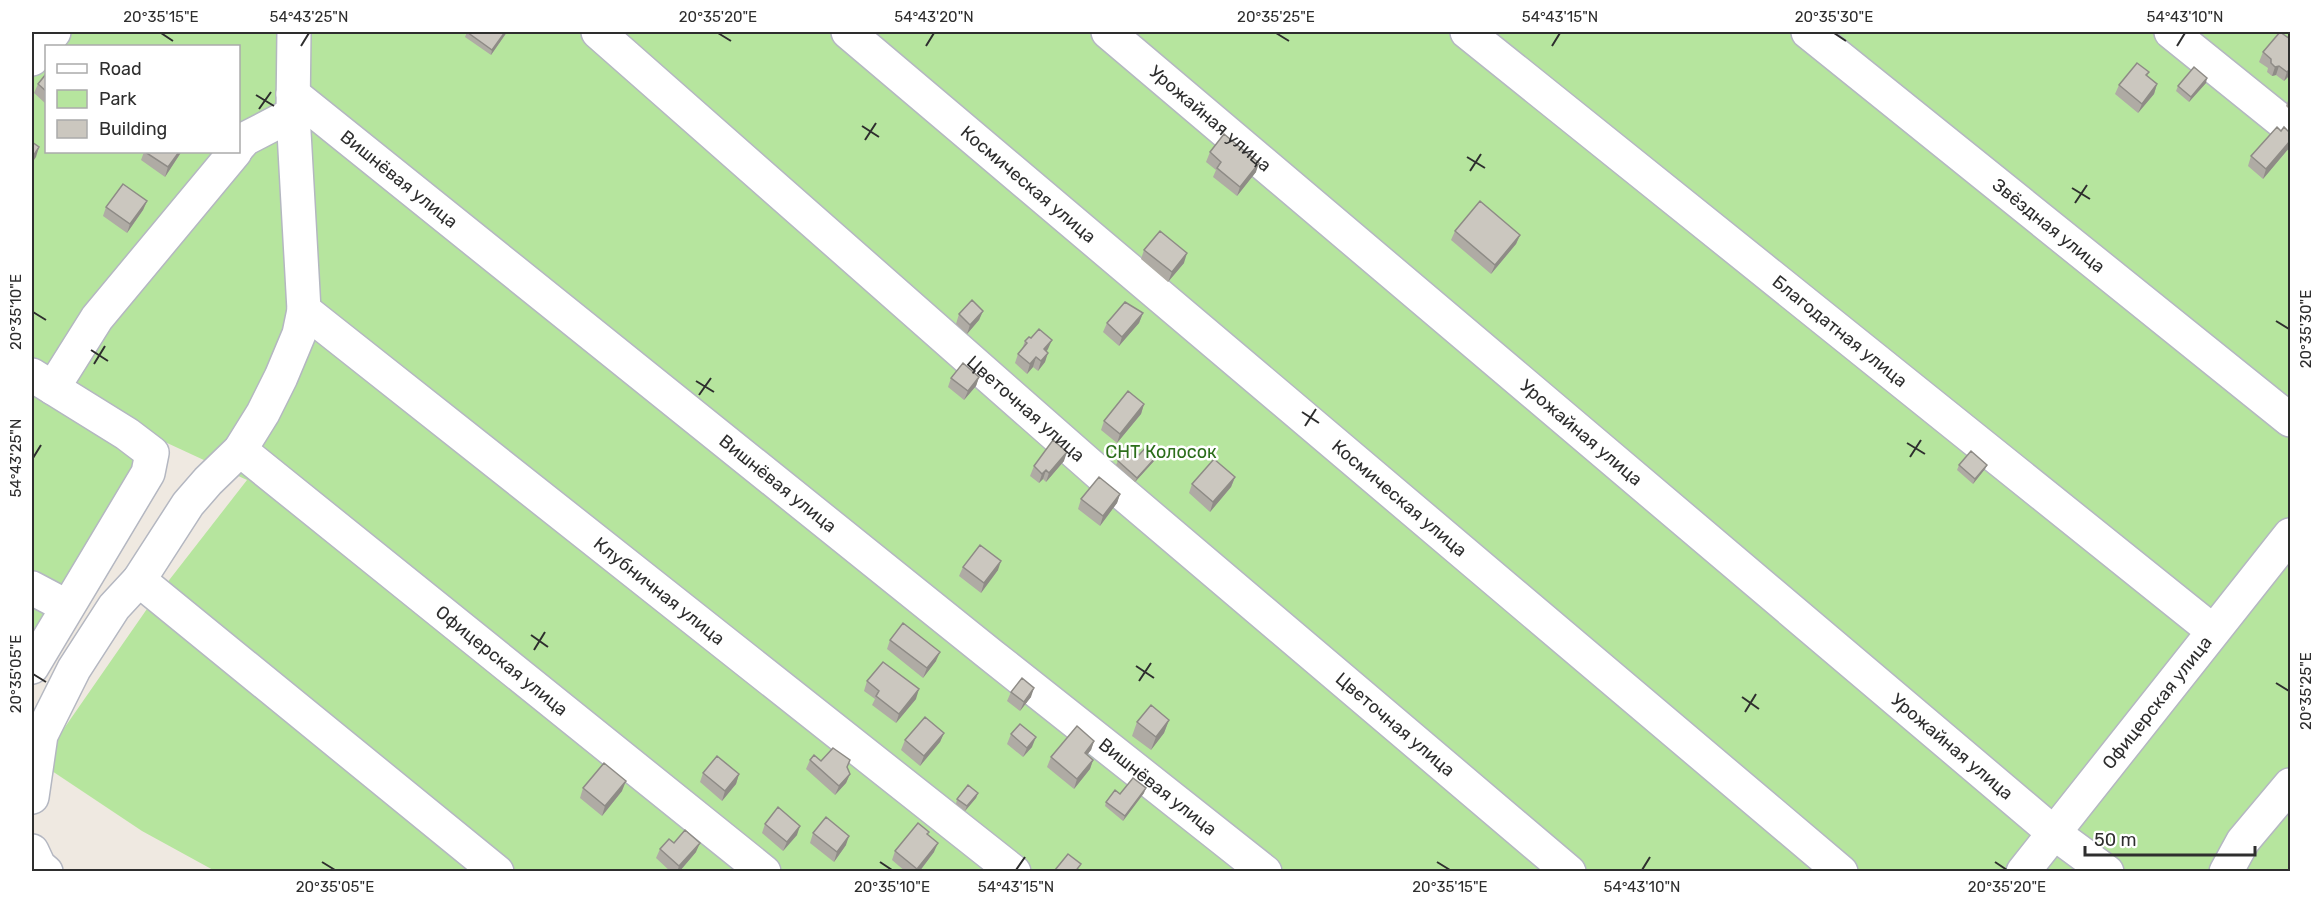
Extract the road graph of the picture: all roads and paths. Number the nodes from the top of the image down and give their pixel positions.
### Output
1 (54, 32) edge
2 (294, 32) edge
3 (598, 32) edge
4 (848, 32) edge
5 (1108, 32) edge
6 (1467, 32) edge
7 (1808, 32) edge
8 (2171, 32) edge
9 (32, 59) edge
10 (293, 104) junction
11 (2290, 128) edge
12 (240, 145) edge
13 (234, 153) edge
14 (304, 310) junction
15 (42, 381) edge
16 (2290, 420) edge
17 (240, 450) junction
18 (2290, 535) edge
19 (139, 580) junction
20 (32, 588) edge
21 (66, 606) junction
22 (2213, 631) junction
23 (32, 668) edge
24 (2290, 785) edge
25 (32, 797) edge
26 (2054, 833) junction
27 (32, 850) edge
28 (46, 872) edge
29 (497, 872) edge
30 (764, 872) edge
31 (1014, 872) edge
32 (1265, 872) edge
33 (1569, 872) edge
34 (1841, 872) edge
35 (2023, 872) edge
36 (2107, 872) edge
37 (2226, 872) edge

1 - 9 street
2 - 10 street
3 - 33 street, Цветочная улица
4 - 34 street, Космическая улица
5 - 26 street, Урожайная улица
6 - 22 street, Благодатная улица
7 - 16 street, Звёздная улица
8 - 11 street
10 - 12 street
10 - 14 street
10 - 32 street, Вишнёвая улица
13 - 15 street
14 - 17 street
14 - 31 street, Клубничная улица
15 - 21 street
17 - 19 street
17 - 30 street, Офицерская улица
18 - 22 street, Офицерская улица
19 - 25 street
19 - 29 street
20 - 21 street
21 - 23 street
22 - 26 street, Офицерская улица
24 - 37 street
26 - 35 street, Офицерская улица
26 - 36 street, Урожайная улица
27 - 28 street

